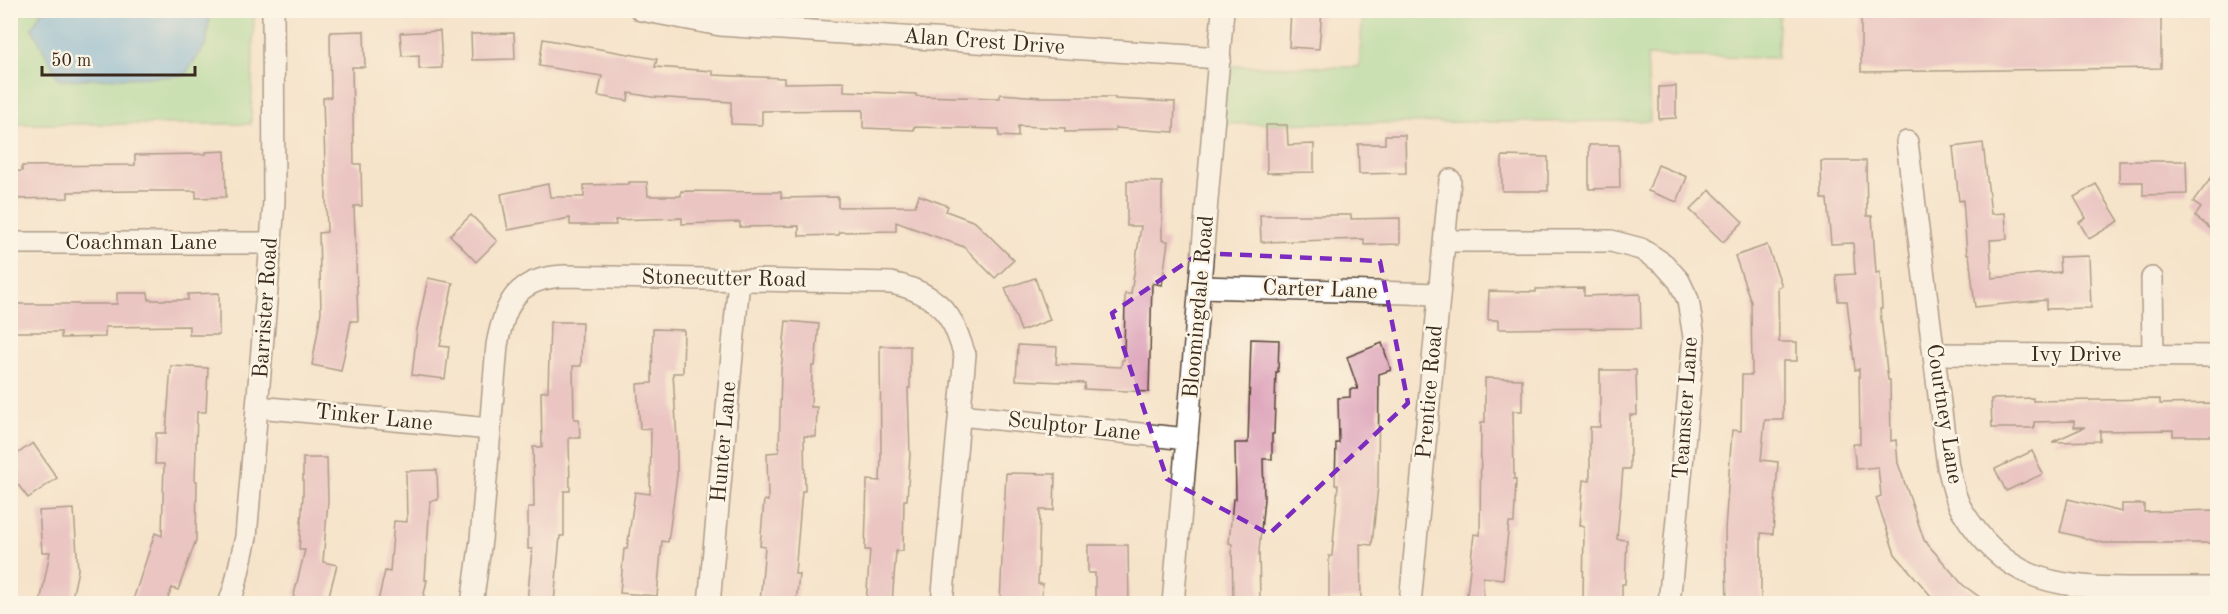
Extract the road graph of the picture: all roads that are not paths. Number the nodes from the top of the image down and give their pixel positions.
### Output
1 (273, 10) edge
2 (641, 10) edge
3 (1223, 10) edge
4 (1220, 58) junction
5 (1907, 142) dead end
6 (1449, 180) dead end
7 (1445, 241) junction
8 (10, 243) edge
9 (271, 243) junction
10 (2151, 278) dead end
11 (739, 280) junction
12 (1200, 287) junction
13 (1439, 294) junction
14 (1934, 354) junction
15 (2153, 355) junction
16 (2217, 356) edge
17 (258, 407) junction
18 (960, 415) junction
19 (490, 429) junction
20 (1187, 439) junction
21 (2217, 588) edge
22 (229, 603) edge
23 (472, 603) edge
24 (709, 603) edge
25 (942, 603) edge
26 (1173, 603) edge
27 (1410, 603) edge
28 (1669, 603) edge

1 - 9 street, Barrister Road
2 - 4 street, Alan Crest Drive
3 - 4 street, Bloomingdale Road
4 - 12 street, Bloomingdale Road
5 - 14 street, Courtney Lane
6 - 7 street, Prentice Road
7 - 13 street, Prentice Road
7 - 28 street, Teamster Lane
8 - 9 street, Coachman Lane
9 - 17 street, Barrister Road
10 - 15 street
11 - 18 street, Stonecutter Road
11 - 19 street, Stonecutter Road
11 - 24 street, Hunter Lane
12 - 13 street, Carter Lane
12 - 20 street, Bloomingdale Road
13 - 27 street, Prentice Road
14 - 15 street, Ivy Drive
14 - 21 street, Courtney Lane
15 - 16 street, Ivy Drive
17 - 19 street, Tinker Lane
17 - 22 street, Barrister Road
18 - 20 street, Sculptor Lane
18 - 25 street, Stonecutter Road
19 - 23 street, Stonecutter Road
20 - 26 street, Bloomingdale Road

